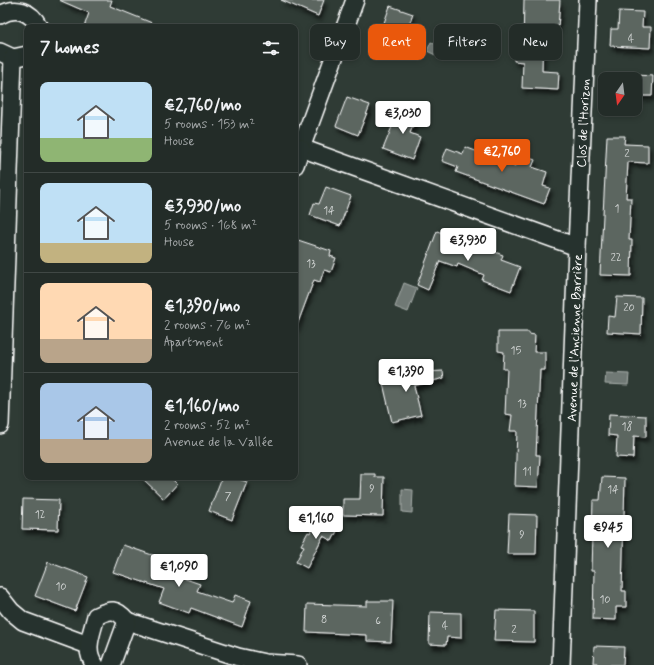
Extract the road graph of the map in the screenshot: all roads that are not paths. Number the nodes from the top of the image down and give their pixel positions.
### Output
1 (356, 0) edge
2 (588, 0) edge
3 (0, 15) edge
4 (37, 24) edge
5 (13, 55) edge
6 (301, 128) edge
7 (298, 147) edge
8 (577, 247) junction
9 (0, 425) edge
10 (0, 597) edge
11 (127, 621) junction
12 (88, 644) junction
13 (95, 665) edge
14 (111, 665) edge
15 (298, 665) edge
16 (561, 665) edge

1 - 6 street
2 - 8 street, Clos de l'Horizon
3 - 4 street
5 - 9 street
6 - 7 street
7 - 8 street, Avenue de l'Ancienne Barrière
8 - 16 street, Avenue de l'Ancienne Barrière
10 - 12 street
11 - 12 street
11 - 14 street
11 - 15 street
12 - 13 street

